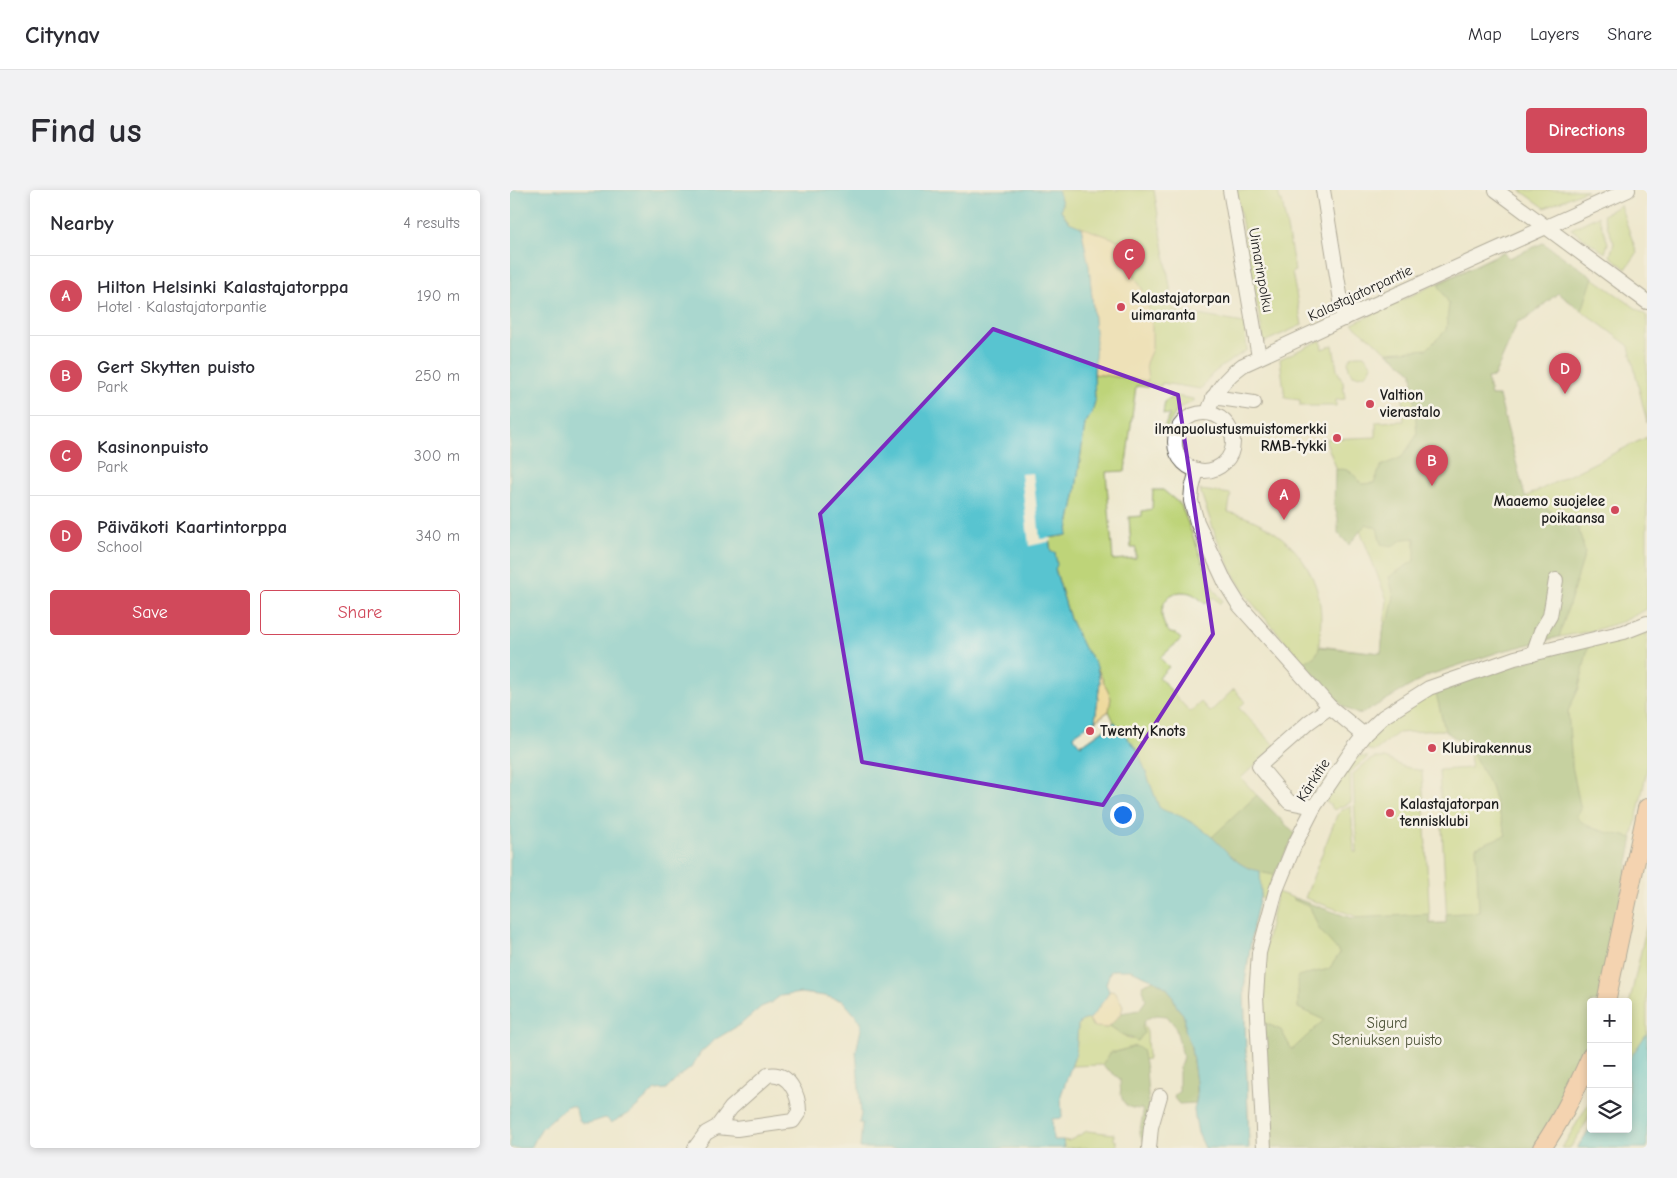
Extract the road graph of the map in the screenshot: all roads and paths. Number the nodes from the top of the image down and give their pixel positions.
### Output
1 (1230, 190) edge
2 (1323, 190) edge
3 (1496, 190) edge
4 (1628, 190) edge
5 (1546, 228) junction
6 (1647, 302) edge
7 (1344, 319) junction
8 (1260, 357) junction
9 (1213, 397) junction
10 (1254, 403) dead end
11 (1208, 412) junction
12 (1197, 470) junction
13 (1556, 580) dead end
14 (1647, 623) edge
15 (1533, 654) junction
16 (1330, 707) junction
17 (1364, 734) junction
18 (1314, 807) junction
19 (1647, 808) edge
20 (1607, 998) edge
21 (1587, 1066) edge
22 (1160, 1096) dead end
23 (717, 1127) junction
24 (695, 1148) edge
25 (1149, 1148) edge
26 (1264, 1148) edge
27 (1542, 1148) edge

1 - 8 street, Uimarinpolku
2 - 7 street
3 - 5 street
4 - 5 street, Kalastajatorpantie
5 - 6 street
5 - 7 street, Kalastajatorpantie
7 - 8 street, Kalastajatorpantie
8 - 9 street, Kalastajatorpantie
9 - 10 street
9 - 11 street, Kalastajatorpantie
11 - 12 street
11 - 12 street
12 - 16 street
13 - 15 street
14 - 15 street, Kärkitie
15 - 17 street, Kärkitie
16 - 17 street
16 - 18 street
17 - 18 street, Kärkitie
18 - 26 street, Kärkitie
19 - 20 main road
21 - 27 main road
22 - 25 street
23 - 23 street
23 - 24 street

